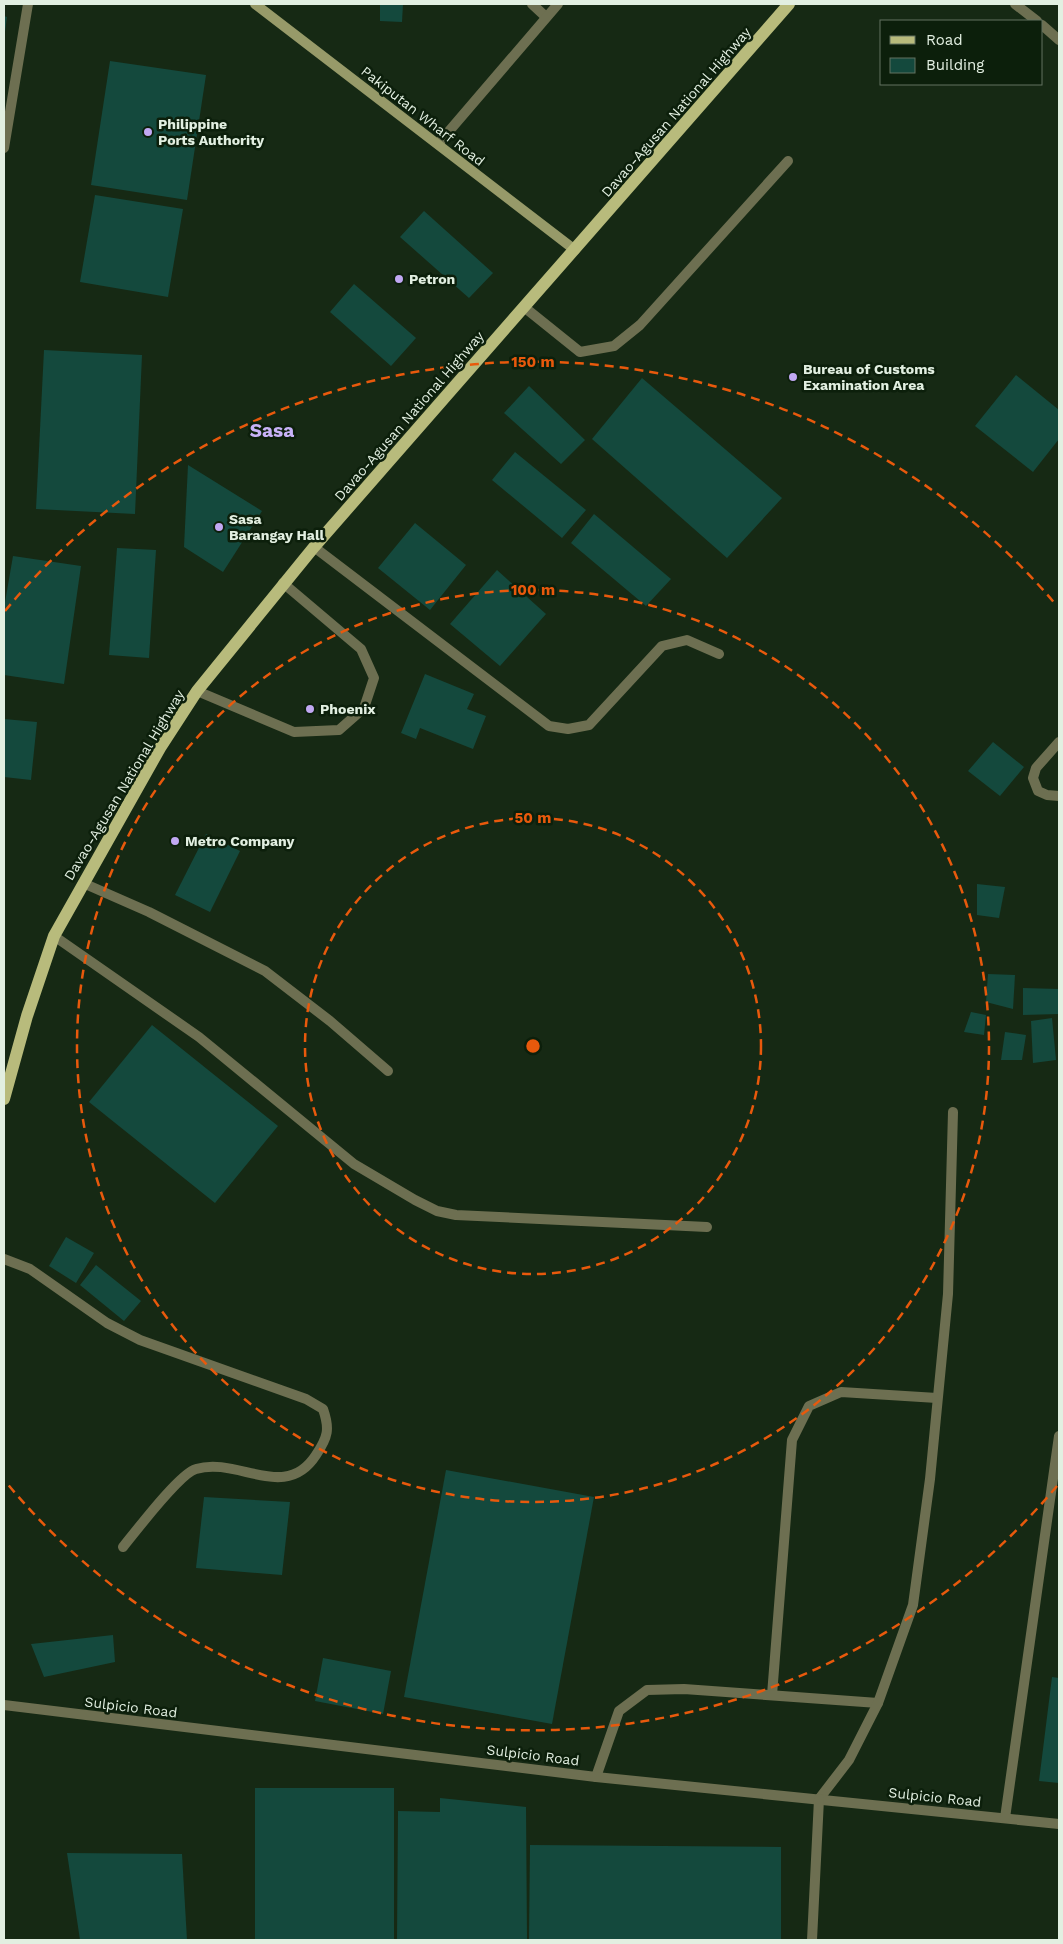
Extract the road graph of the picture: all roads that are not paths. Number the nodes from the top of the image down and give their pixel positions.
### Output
1 (28, 4) edge
2 (255, 4) edge
3 (532, 4) edge
4 (558, 4) edge
5 (790, 4) edge
6 (1015, 4) edge
7 (546, 17) junction
8 (1036, 20) edge
9 (1043, 27) edge
10 (1059, 40) edge
11 (438, 144) junction
12 (4, 148) edge
13 (788, 161) dead end
14 (575, 250) junction
15 (524, 307) junction
16 (314, 547) junction
17 (283, 583) junction
18 (719, 654) dead end
19 (197, 691) junction
20 (1059, 742) edge
21 (1059, 796) edge
22 (83, 882) junction
23 (54, 936) junction
24 (388, 1071) dead end
25 (4, 1099) edge
26 (953, 1112) dead end
27 (707, 1227) dead end
28 (4, 1259) edge
29 (938, 1398) junction
30 (1059, 1436) edge
31 (123, 1547) dead end
32 (772, 1695) junction
33 (878, 1703) junction
34 (4, 1705) edge
35 (596, 1777) junction
36 (819, 1799) junction
37 (1006, 1818) junction
38 (1059, 1824) edge
39 (812, 1940) edge

1 - 12 street
2 - 11 street, Pakiputan Wharf Road
3 - 7 street
4 - 7 street
5 - 14 main road, Davao-Agusan National Highway
6 - 8 street
7 - 11 street
9 - 10 street
11 - 14 street, Pakiputan Wharf Road
13 - 15 street
14 - 15 main road, Davao-Agusan National Highway
15 - 16 main road, Davao-Agusan National Highway
16 - 17 main road, Davao-Agusan National Highway
16 - 18 street
17 - 19 main road, Davao-Agusan National Highway
17 - 19 street
19 - 22 main road, Davao-Agusan National Highway
20 - 21 street
22 - 23 main road, Davao-Agusan National Highway
22 - 24 street
23 - 25 main road, Davao-Agusan National Highway
23 - 27 street
26 - 29 street
28 - 31 street
29 - 32 street
29 - 33 street
30 - 37 street
32 - 33 street
32 - 35 street
33 - 36 street
34 - 35 street, Sulpicio Road
35 - 36 street, Sulpicio Road
36 - 37 street, Sulpicio Road
36 - 39 street
37 - 38 street, Sulpicio Road

